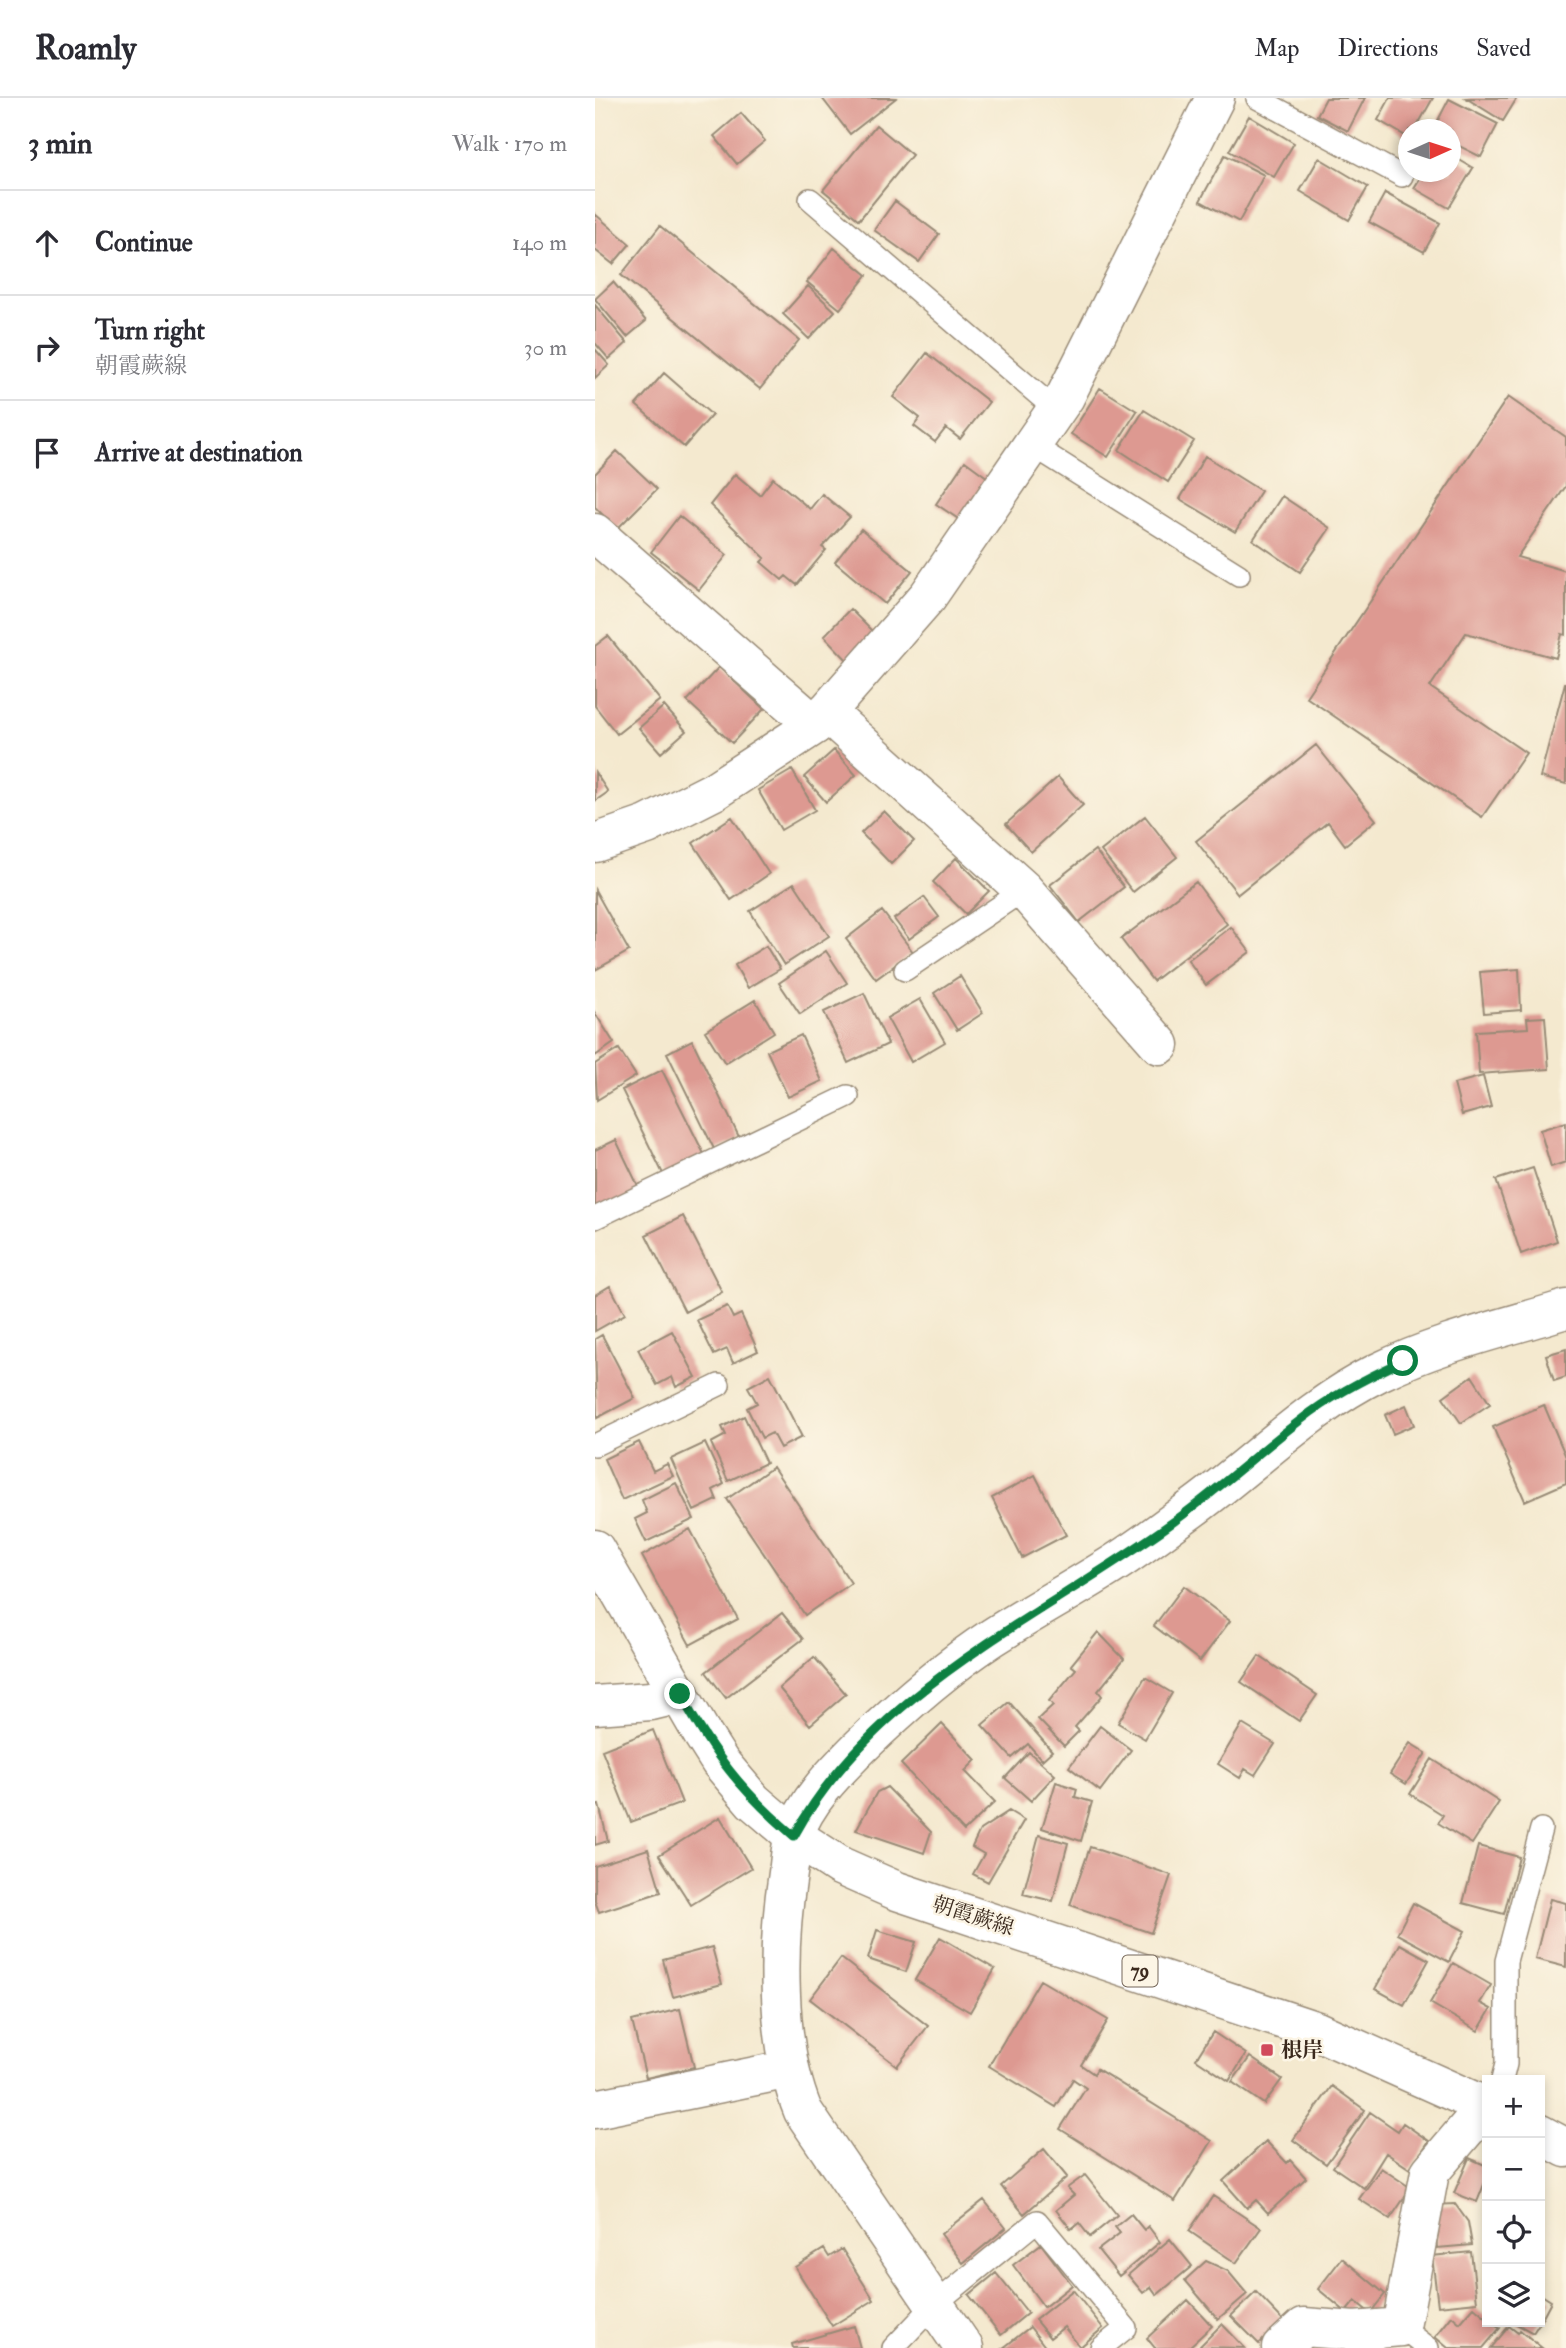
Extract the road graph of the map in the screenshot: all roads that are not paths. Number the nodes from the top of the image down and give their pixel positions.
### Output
1 (1215, 98) edge
2 (1257, 98) edge
3 (1398, 174) edge
4 (810, 199) dead end
5 (1056, 410) junction
6 (1032, 445) junction
7 (595, 533) edge
8 (1239, 575) dead end
9 (821, 718) junction
10 (595, 843) edge
11 (1024, 890) junction
12 (905, 970) dead end
13 (1160, 1045) dead end
14 (848, 1096) dead end
15 (595, 1218) edge
16 (1566, 1309) edge
17 (719, 1385) dead end
18 (595, 1445) edge
19 (595, 1549) edge
20 (680, 1694) junction
21 (595, 1705) edge
22 (1541, 1829) dead end
23 (794, 1836) junction
24 (790, 2069) junction
25 (1501, 2075) edge
26 (1482, 2095) edge
27 (595, 2109) edge
28 (1482, 2110) edge
29 (1545, 2137) edge
30 (1566, 2148) edge
31 (935, 2304) junction
32 (1415, 2337) edge
33 (893, 2348) edge
34 (964, 2348) edge
35 (1101, 2348) edge
36 (1281, 2348) edge

1 - 5 street
2 - 3 lane
4 - 5 lane
5 - 6 street
6 - 8 lane
6 - 9 street
7 - 9 street
9 - 10 street
9 - 11 street
11 - 12 lane
11 - 13 street
14 - 15 lane
16 - 23 street
17 - 18 lane
19 - 20 street, 朝霞蕨線 / 79
20 - 21 street
20 - 23 street, 朝霞蕨線 / 79
22 - 25 lane
23 - 24 street
23 - 26 street, 朝霞蕨線 / 79
24 - 27 street
24 - 31 street
28 - 32 street
29 - 30 street
31 - 33 lane
31 - 34 street
31 - 35 lane
32 - 36 street

